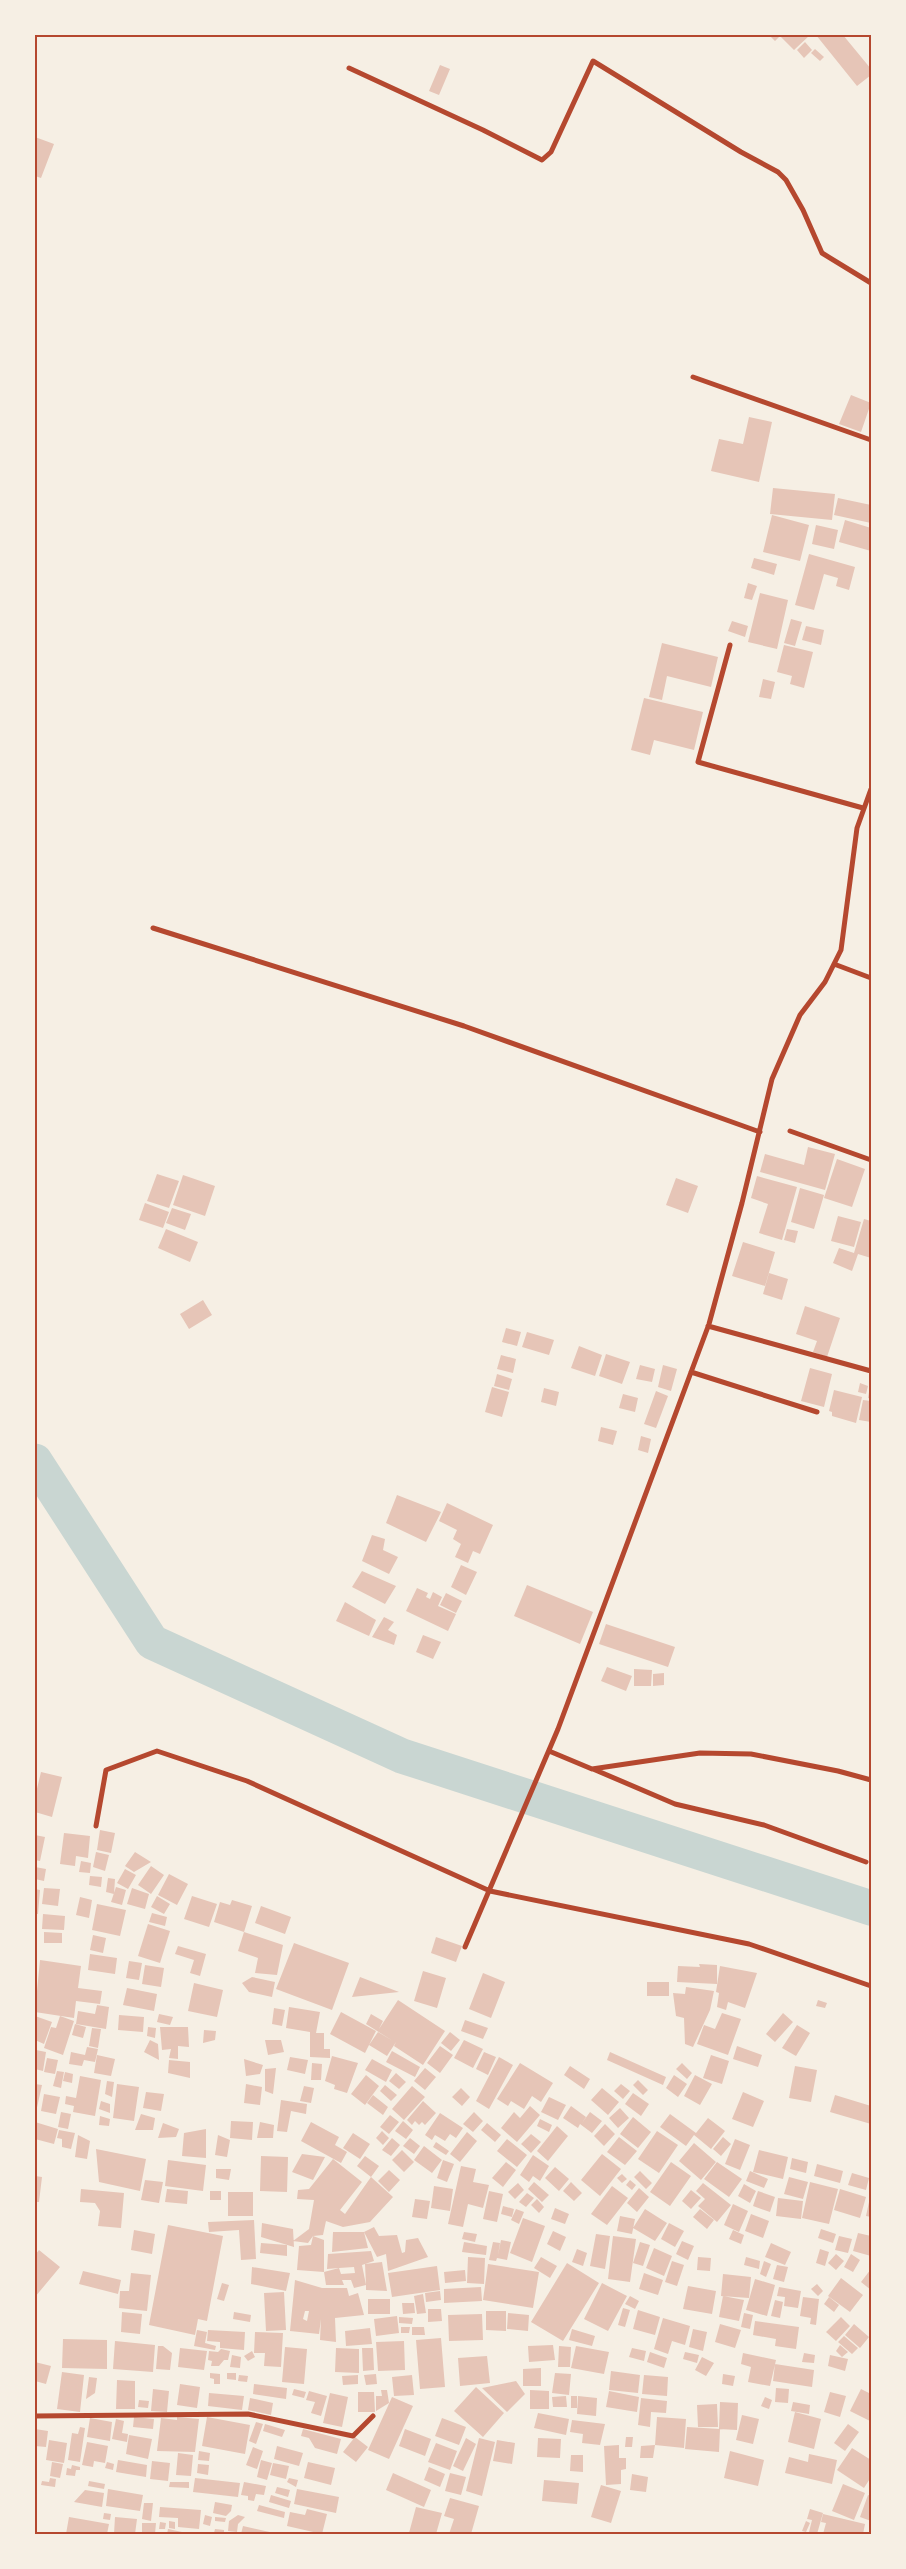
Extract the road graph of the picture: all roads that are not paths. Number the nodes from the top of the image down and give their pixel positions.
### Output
1 (349, 68) dead end
2 (871, 283) edge
3 (693, 377) dead end
4 (871, 440) edge
5 (730, 645) dead end
6 (871, 791) edge
7 (863, 808) junction
8 (153, 928) dead end
9 (834, 964) junction
10 (871, 978) edge
11 (790, 1130) dead end
12 (760, 1132) junction
13 (871, 1160) edge
14 (708, 1326) junction
15 (871, 1371) edge
16 (691, 1372) junction
17 (817, 1412) dead end
18 (549, 1751) junction
19 (592, 1768) junction
20 (871, 1780) edge
21 (96, 1826) dead end
22 (866, 1862) dead end
23 (490, 1891) junction
24 (466, 1948) dead end
25 (871, 1986) edge
26 (35, 2416) edge
27 (373, 2416) dead end

1 - 2 street
3 - 4 street
5 - 7 street
6 - 7 street
7 - 9 street
8 - 12 street
9 - 10 street
9 - 12 street
11 - 13 street
12 - 14 street
14 - 15 street
14 - 16 street
16 - 17 street
16 - 18 street
18 - 19 street
18 - 23 street
19 - 20 street
19 - 22 street
21 - 23 street
23 - 24 street
23 - 25 street
26 - 27 street

